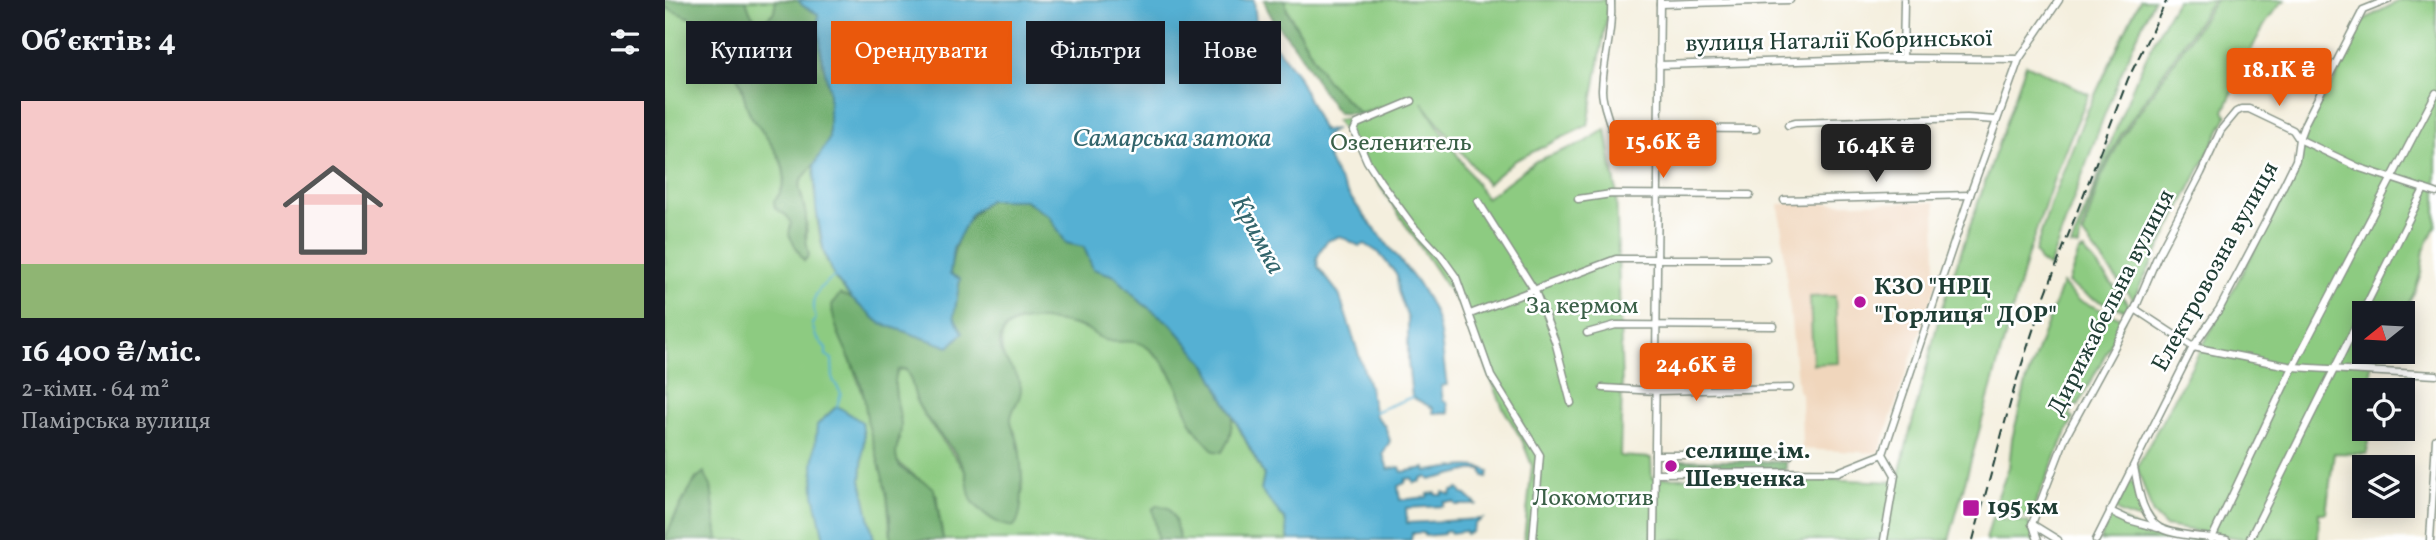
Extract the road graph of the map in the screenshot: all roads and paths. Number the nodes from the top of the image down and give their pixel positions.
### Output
1 (1611, 0) edge
2 (1790, 0) edge
3 (1904, 0) edge
4 (2059, 0) edge
5 (2388, 0) edge
6 (1660, 2) edge
7 (1903, 58) junction
8 (2019, 59) junction
9 (1659, 65) junction
10 (2436, 93) edge
11 (1412, 101) dead end
12 (1996, 120) junction
13 (1788, 125) dead end
14 (1660, 130) junction
15 (1756, 130) dead end
16 (2298, 139) junction
17 (2392, 177) junction
18 (2424, 189) junction
19 (2436, 193) edge
20 (1658, 194) junction
21 (1750, 195) dead end
22 (1970, 195) junction
23 (1577, 199) dead end
24 (1784, 200) dead end
25 (1478, 201) dead end
26 (1658, 258) junction
27 (1766, 259) dead end
28 (1535, 291) junction
29 (2134, 309) junction
30 (1471, 314) junction
31 (1658, 325) junction
32 (1774, 326) dead end
33 (1587, 333) dead end
34 (2193, 347) junction
35 (2293, 367) junction
36 (2333, 371) junction
37 (2436, 375) edge
38 (1603, 388) dead end
39 (1790, 388) dead end
40 (1657, 390) junction
41 (1571, 403) dead end
42 (2436, 439) edge
43 (1883, 454) junction
44 (1655, 455) junction
45 (1790, 455) dead end
46 (2134, 467) junction
47 (1655, 473) junction
48 (2110, 510) junction
49 (2032, 524) junction
50 (2160, 528) junction
51 (2211, 539) edge
52 (1532, 540) edge
53 (1654, 540) edge
54 (1884, 540) edge
55 (2038, 540) edge
56 (2058, 540) edge
57 (2096, 540) edge
58 (2227, 540) edge
59 (2249, 540) edge
60 (2430, 540) edge

1 - 14 street
2 - 6 street
3 - 7 street
4 - 8 street
5 - 16 street, Електровозна вулиця
6 - 9 street
7 - 8 street, вулиця Наталії Кобринської
7 - 9 street, вулиця Наталії Кобринської
8 - 12 street
9 - 14 street
10 - 17 street
11 - 30 street
12 - 13 street
12 - 22 street
14 - 15 street
14 - 20 street
16 - 17 street
16 - 29 street, Дирижабельна вулиця
16 - 34 street, Електровозна вулиця
17 - 18 street
17 - 35 street
18 - 19 street
18 - 36 street
20 - 21 street
20 - 23 street
20 - 26 street
22 - 24 street
22 - 43 street
25 - 28 street
26 - 27 street
26 - 28 street
26 - 31 street
28 - 30 street
28 - 41 street
29 - 34 street
29 - 49 street, Дирижабельна вулиця
30 - 52 street
31 - 32 street
31 - 33 street
31 - 40 street
34 - 35 street
34 - 46 street, Електровозна вулиця
35 - 36 street
35 - 51 street
36 - 37 street
36 - 59 street
38 - 40 street
39 - 40 street
40 - 44 street
42 - 60 street
43 - 47 street
43 - 54 street
44 - 45 street
44 - 47 street
46 - 48 street, Електровозна вулиця
46 - 50 street
47 - 53 street
48 - 50 street
48 - 57 street, Електровозна вулиця
49 - 55 street
49 - 56 street
50 - 51 street
51 - 58 street

